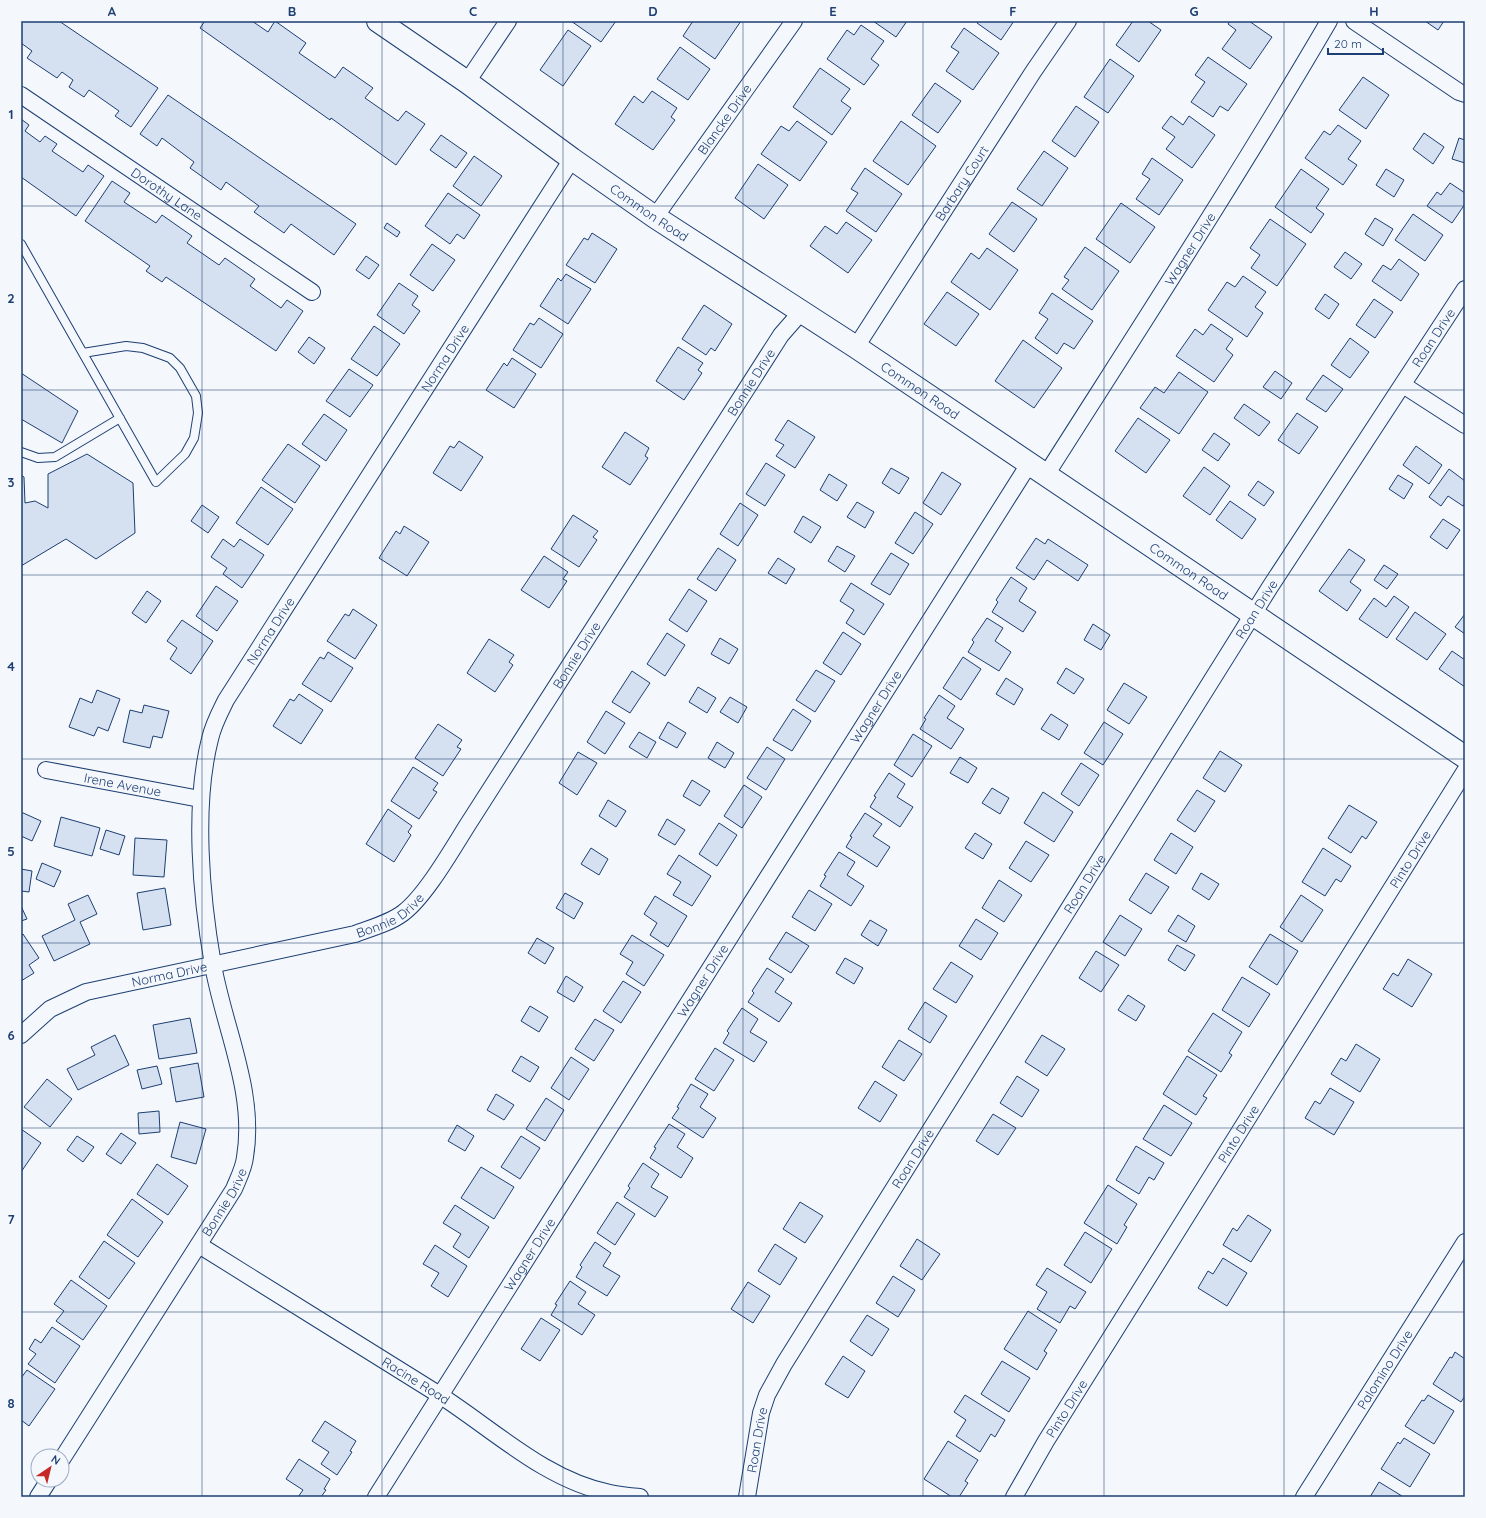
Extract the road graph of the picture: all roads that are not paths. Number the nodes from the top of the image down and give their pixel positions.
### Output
1 (378, 21) edge
2 (508, 21) edge
3 (794, 21) edge
4 (1068, 21) edge
5 (1329, 21) edge
6 (1354, 21) edge
7 (467, 82) junction
8 (1465, 94) edge
9 (21, 95) edge
10 (572, 159) junction
11 (656, 217) junction
12 (21, 244) edge
13 (1465, 289) edge
14 (312, 292) dead end
15 (802, 311) junction
16 (856, 347) junction
17 (84, 353) junction
18 (1403, 385) junction
19 (120, 418) junction
20 (1465, 425) edge
21 (21, 452) edge
22 (1038, 469) junction
23 (1252, 615) junction
24 (1465, 757) edge
25 (46, 770) dead end
26 (1465, 771) edge
27 (200, 799) junction
28 (213, 965) junction
29 (21, 1036) edge
30 (1465, 1242) edge
31 (199, 1245) junction
32 (440, 1396) junction
33 (69, 1448) edge
34 (44, 1488) edge
35 (38, 1497) edge
36 (376, 1497) edge
37 (640, 1497) edge
38 (748, 1497) edge
39 (1014, 1497) edge
40 (1304, 1497) edge

1 - 7 street, Common Road
2 - 7 street
3 - 11 street, Blancke Drive
4 - 16 street, Barbary Court
5 - 22 street, Wagner Drive
6 - 8 street
7 - 10 street, Common Road
9 - 14 street, Dorothy Lane
10 - 11 street, Common Road
10 - 27 street, Norma Drive
11 - 15 street, Common Road
12 - 17 lane
13 - 18 street, Roan Drive
15 - 16 street, Common Road
15 - 28 street, Bonnie Drive
16 - 22 street, Common Road
17 - 19 lane
17 - 19 lane
18 - 20 street
18 - 23 street, Roan Drive
19 - 21 lane
22 - 23 street, Common Road
22 - 32 street, Wagner Drive
23 - 24 street, Common Road
23 - 38 street, Roan Drive
25 - 27 street, Irene Avenue
26 - 39 street, Pinto Drive
27 - 28 street, Norma Drive
28 - 29 street, Norma Drive
28 - 31 street, Bonnie Drive
30 - 40 street, Palomino Drive
31 - 32 street, Racine Road
31 - 33 street, Bonnie Drive
32 - 36 street, Wagner Drive
32 - 37 street, Racine Road
34 - 35 street

